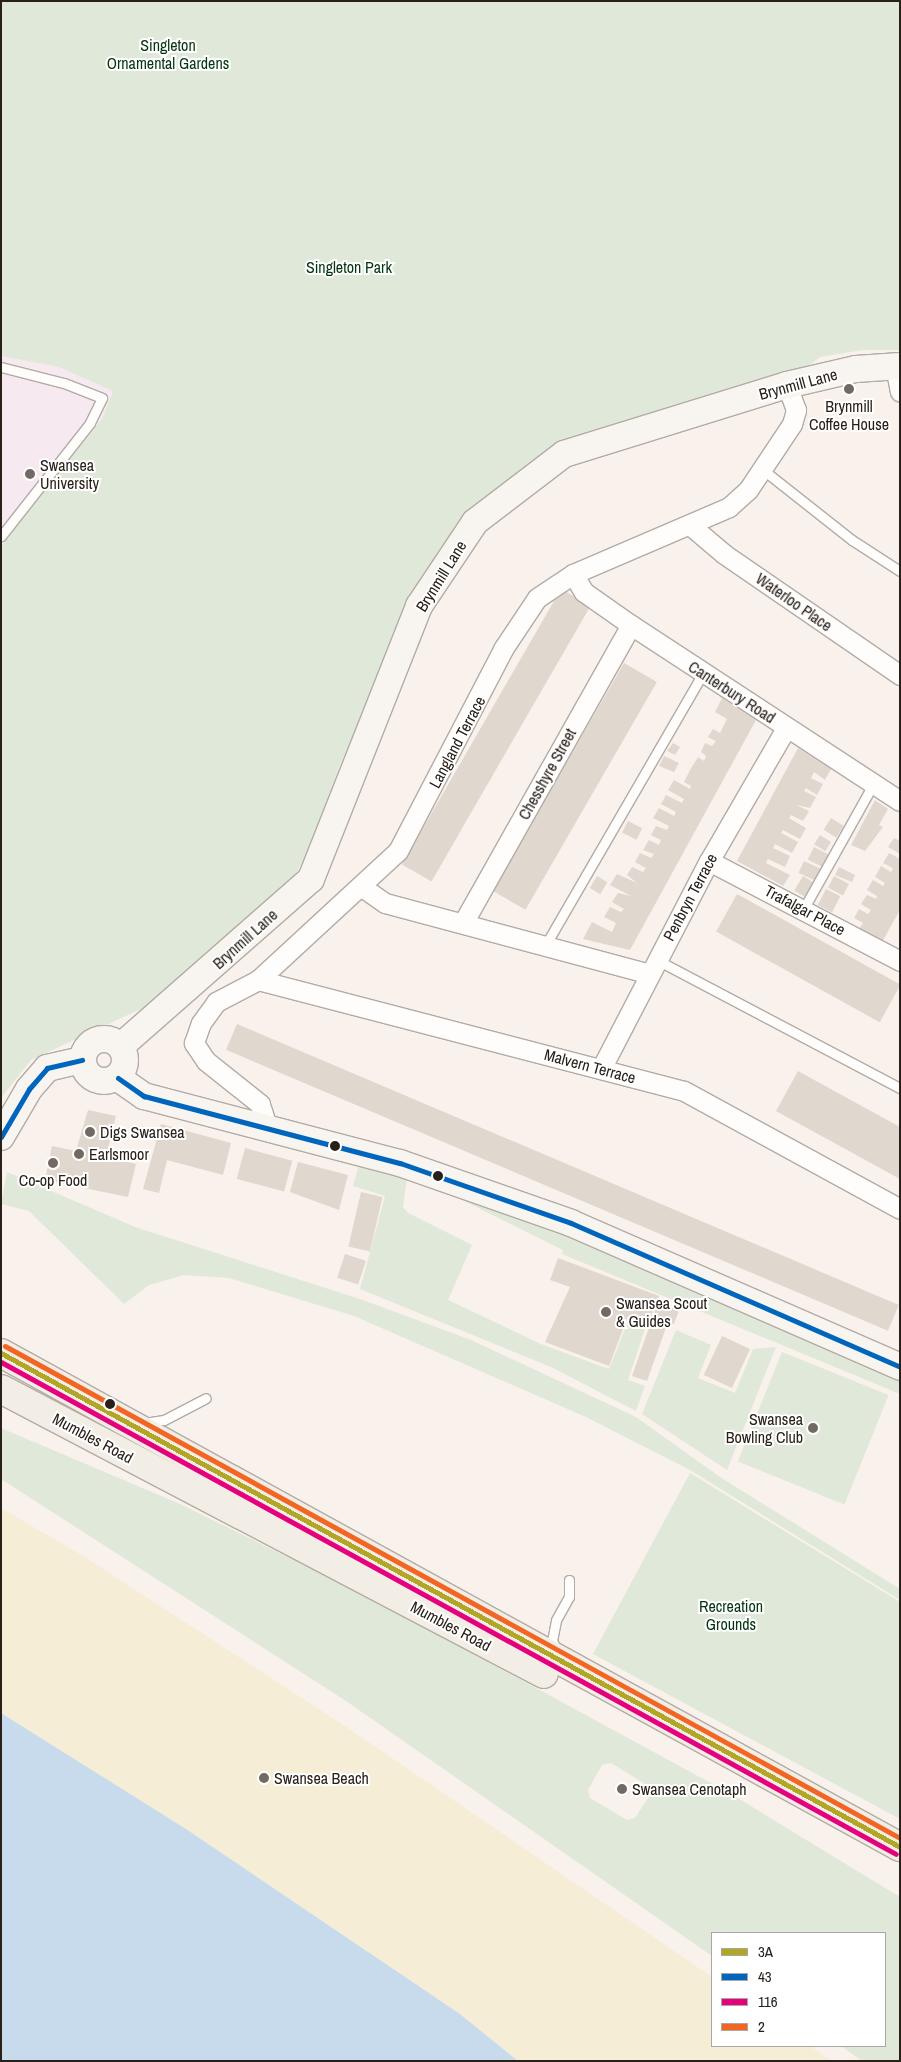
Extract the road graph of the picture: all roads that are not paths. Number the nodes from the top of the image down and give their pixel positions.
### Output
1 (897, 366) edge
2 (1, 367) edge
3 (787, 385) junction
4 (900, 392) edge
5 (762, 469) junction
6 (691, 526) junction
7 (1, 536) edge
8 (900, 571) edge
9 (573, 574) junction
10 (631, 625) junction
11 (703, 673) junction
12 (900, 675) edge
13 (786, 728) junction
14 (874, 783) junction
15 (900, 801) edge
16 (709, 861) junction
17 (362, 887) junction
18 (804, 908) junction
19 (463, 923) junction
20 (546, 944) junction
21 (898, 955) edge
22 (653, 967) junction
23 (258, 980) junction
24 (121, 1046) junction
25 (82, 1060) junction
26 (601, 1069) junction
27 (118, 1078) junction
28 (900, 1088) edge
29 (267, 1126) junction
30 (1, 1137) edge
31 (900, 1209) edge
32 (1, 1353) edge
33 (900, 1367) edge
34 (1, 1389) edge
35 (206, 1398) dead end
36 (119, 1420) junction
37 (569, 1580) dead end
38 (566, 1665) junction
39 (900, 1847) edge
40 (900, 1865) edge

1 - 3 street, Brynmill Lane
1 - 4 street
2 - 7 lane
3 - 5 street, Langland Terrace
3 - 24 street, Brynmill Lane
5 - 6 street, Langland Terrace
5 - 8 lane
6 - 9 street, Langland Terrace
6 - 12 street, Waterloo Place
9 - 10 street, Canterbury Road
9 - 17 street, Langland Terrace
10 - 11 street, Canterbury Road
10 - 19 street, Chesshyre Street
11 - 13 street, Canterbury Road
11 - 20 lane
13 - 14 street, Canterbury Road
13 - 16 street, Penbryn Terrace
14 - 15 street, Canterbury Road
14 - 18 lane
16 - 18 street, Trafalgar Place
16 - 22 street, Penbryn Terrace
17 - 19 street
17 - 23 street, Langland Terrace
18 - 21 street, Trafalgar Place
19 - 20 street
20 - 22 street
22 - 26 street, Penbryn Terrace
22 - 28 lane
23 - 26 street, Malvern Terrace
23 - 29 street, Langland Terrace
24 - 25 street
24 - 27 street
25 - 27 street
25 - 30 street
26 - 31 street, Malvern Terrace
27 - 29 street
29 - 33 street
32 - 36 main road, Mumbles Road
34 - 40 main road, Mumbles Road
35 - 36 lane
36 - 38 main road, Mumbles Road
37 - 38 lane
38 - 39 main road, Mumbles Road

